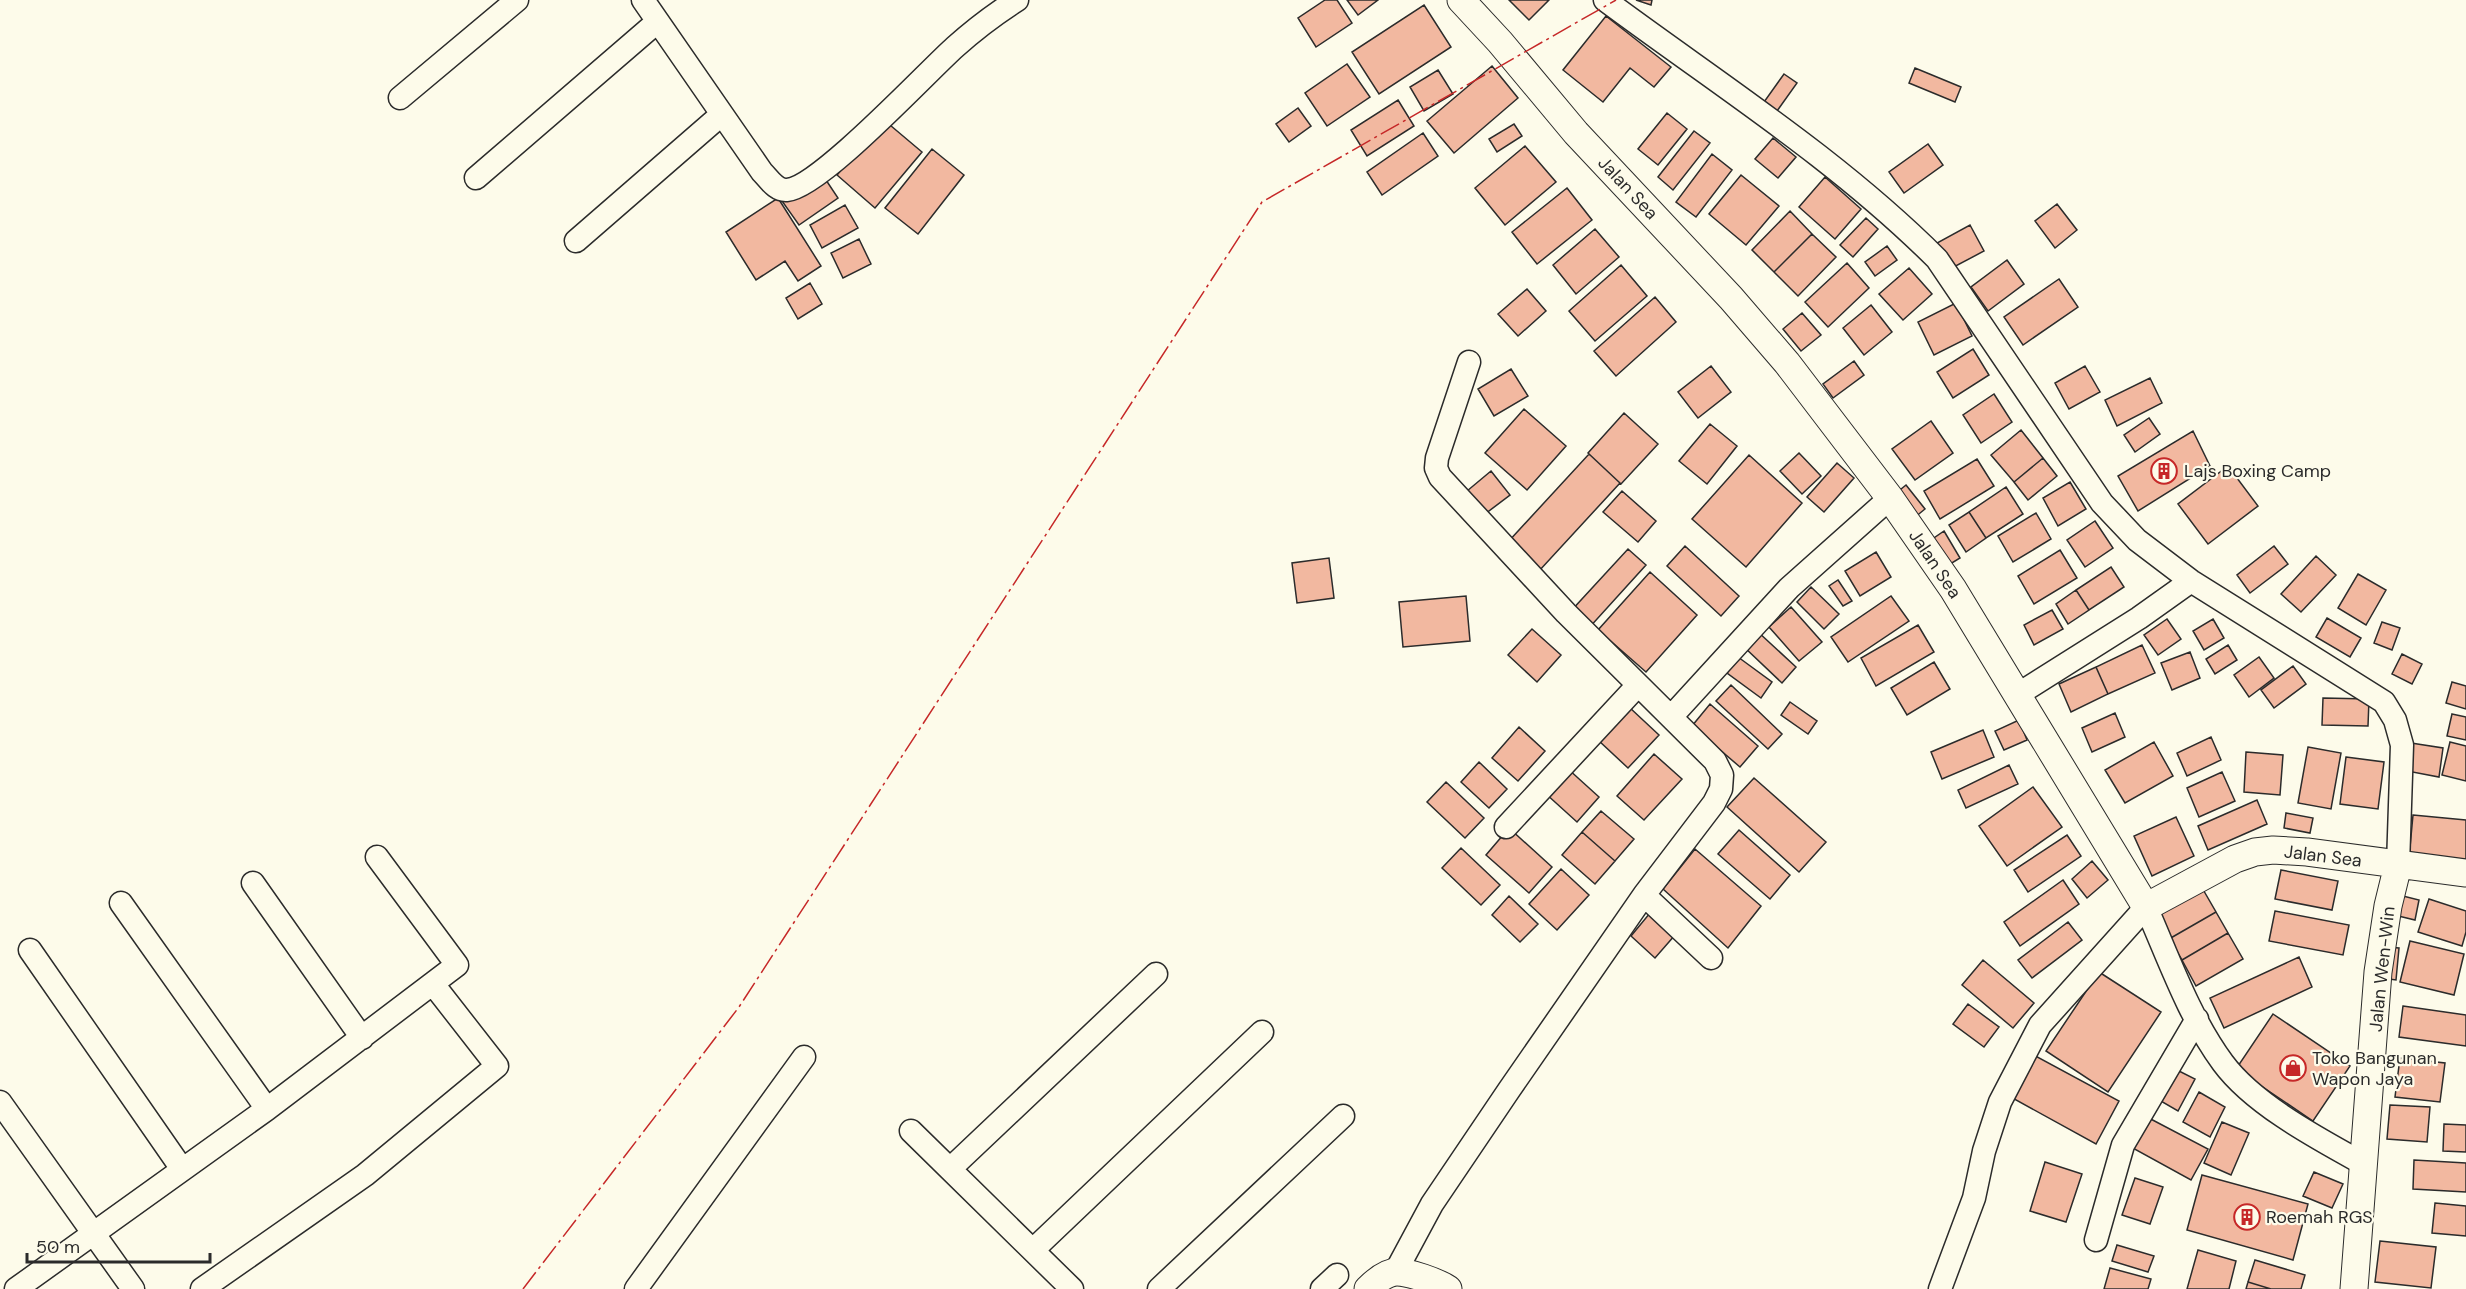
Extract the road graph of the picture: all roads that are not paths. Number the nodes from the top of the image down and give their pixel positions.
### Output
1 (517, 0) edge
2 (643, 0) edge
3 (1017, 0) edge
4 (1461, 0) edge
5 (1605, 0) edge
6 (657, 22) junction
7 (400, 98) dead end
8 (721, 115) junction
9 (476, 178) dead end
10 (576, 241) dead end
11 (1469, 362) dead end
12 (1890, 498) junction
13 (2191, 580) junction
14 (1638, 685) junction
15 (2018, 695) junction
16 (1671, 717) junction
17 (1506, 826) dead end
18 (377, 857) dead end
19 (2398, 865) junction
20 (2466, 873) edge
21 (253, 883) dead end
22 (1644, 895) junction
23 (121, 903) dead end
24 (2146, 907) junction
25 (30, 950) dead end
26 (1711, 958) dead end
27 (1156, 974) dead end
28 (432, 984) junction
29 (2197, 1019) junction
30 (1262, 1032) dead end
31 (362, 1038) junction
32 (804, 1057) dead end
33 (0, 1102) edge
34 (267, 1109) junction
35 (1343, 1116) dead end
36 (911, 1131) dead end
37 (2364, 1164) junction
38 (182, 1169) junction
39 (950, 1169) junction
40 (92, 1234) junction
41 (2096, 1240) dead end
42 (1034, 1250) junction
43 (1396, 1271) junction
44 (0, 1285) edge
45 (3, 1289) edge
46 (16, 1289) edge
47 (133, 1289) edge
48 (202, 1289) edge
49 (636, 1289) edge
50 (1072, 1289) edge
51 (1159, 1289) edge
52 (1368, 1289) edge
53 (1448, 1289) edge
54 (1940, 1289) edge
55 (2354, 1289) edge

1 - 7 street
2 - 6 street
3 - 8 street
4 - 12 street, Jalan Sea
5 - 13 street
6 - 8 street
6 - 9 street
8 - 10 street
11 - 14 street
12 - 15 street, Jalan Sea
12 - 16 street
13 - 15 street
13 - 19 street
14 - 16 street
14 - 17 street
15 - 24 street, Jalan Sea
16 - 22 street
18 - 28 street
19 - 20 street, Jalan Sea
19 - 24 street, Jalan Sea
19 - 37 street, Jalan Wen-Win
21 - 31 street
22 - 26 street
22 - 43 street
23 - 34 street
24 - 29 street
24 - 54 street
25 - 38 street
27 - 39 street
28 - 31 street
28 - 48 street
29 - 37 street
29 - 41 street
30 - 42 street
31 - 34 street
32 - 49 street
33 - 40 street
34 - 38 street
35 - 51 street
36 - 39 street
37 - 55 street, Jalan Wen-Win
38 - 40 street
39 - 42 street
40 - 46 street
40 - 47 street
42 - 50 street
43 - 52 street
43 - 53 street
44 - 45 street

